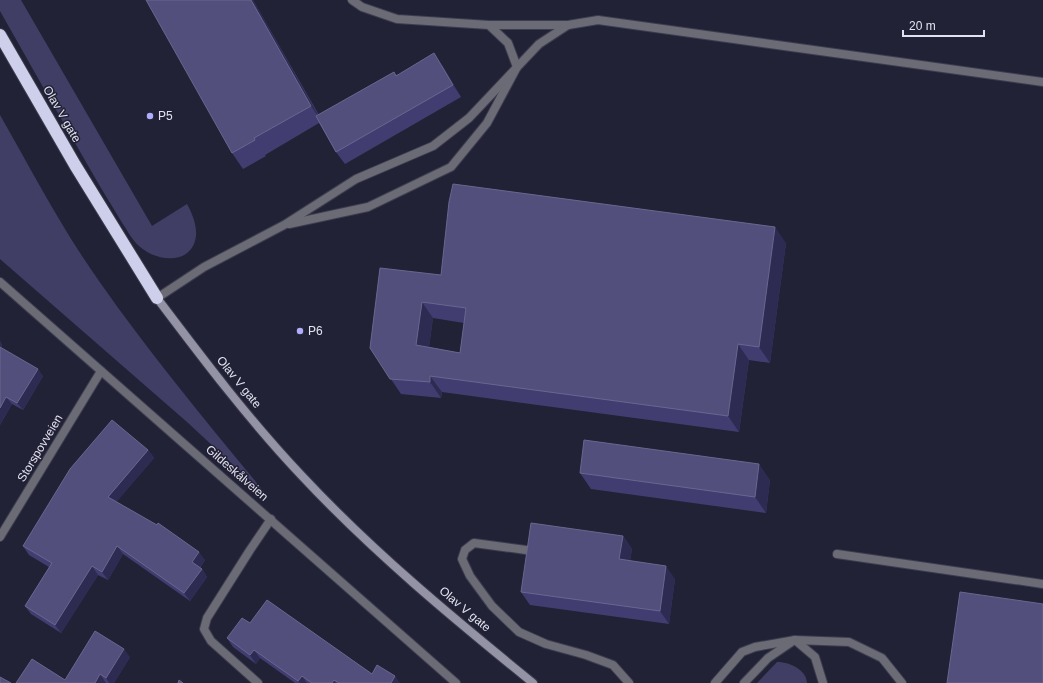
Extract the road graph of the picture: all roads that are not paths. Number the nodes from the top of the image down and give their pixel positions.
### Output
1 (352, 0) edge
2 (489, 25) junction
3 (568, 25) junction
4 (0, 34) edge
5 (517, 67) junction
6 (1043, 82) edge
7 (284, 225) junction
8 (0, 282) edge
9 (157, 298) junction
10 (101, 371) junction
11 (271, 519) junction
12 (0, 537) edge
13 (526, 550) edge
14 (838, 554) dead end
15 (1043, 584) edge
16 (795, 640) junction
17 (258, 683) edge
18 (456, 683) edge
19 (533, 683) edge
20 (629, 683) edge
21 (715, 683) edge
22 (744, 683) edge
23 (823, 683) edge
24 (902, 683) edge

1 - 2 street
2 - 3 street
2 - 5 street
3 - 5 street
3 - 6 street
4 - 9 highway, Olav V gate
5 - 7 street
5 - 7 street
7 - 9 street
8 - 10 street, Gildeskålveien
9 - 19 street, Olav V gate
10 - 11 street, Gildeskålveien
10 - 12 street, Storspovveien
11 - 17 street
11 - 18 street, Gildeskålveien
13 - 20 street
14 - 15 street
16 - 21 street
16 - 22 street
16 - 23 street
16 - 24 street

